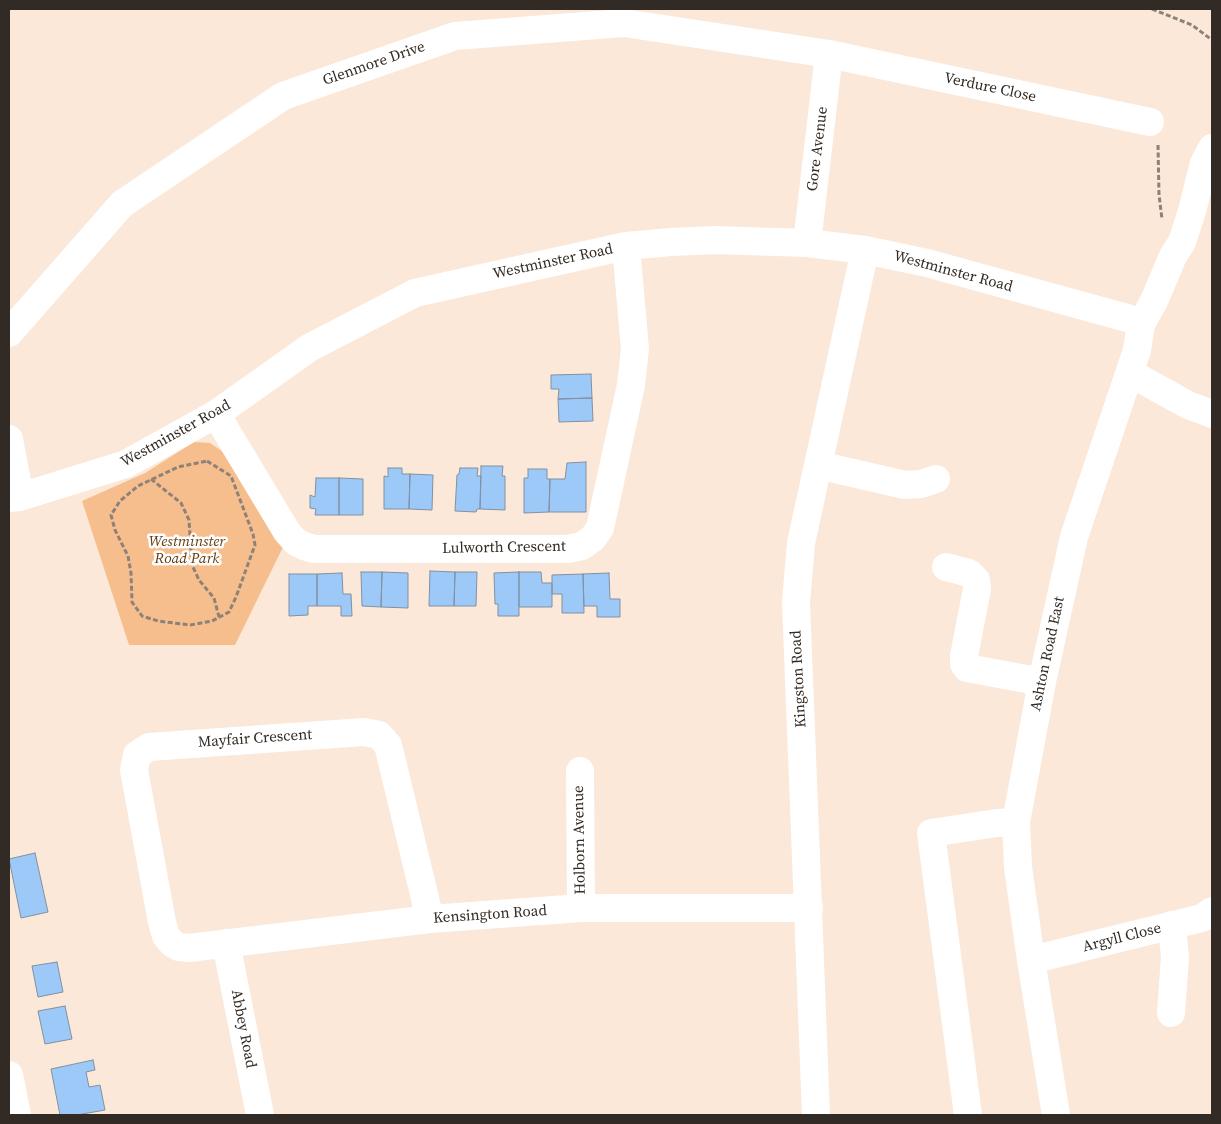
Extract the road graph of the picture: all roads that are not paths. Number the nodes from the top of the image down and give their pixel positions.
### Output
1 (829, 54) junction
2 (1150, 122) road end
3 (1212, 148) edge
4 (1202, 218) edge
5 (807, 243) junction
6 (626, 246) junction
7 (865, 250) junction
8 (1141, 324) junction
9 (9, 333) edge
10 (1130, 373) junction
11 (216, 414) junction
12 (1212, 414) edge
13 (9, 439) edge
14 (818, 465) junction
15 (936, 479) dead end
16 (14, 497) edge
17 (946, 568) dead end
18 (1042, 682) junction
19 (580, 771) dead end
20 (1016, 822) junction
21 (581, 908) junction
22 (809, 908) junction
23 (1212, 911) edge
24 (430, 919) junction
25 (1172, 925) junction
26 (226, 943) junction
27 (173, 944) joint
28 (1031, 960) junction
29 (1171, 1013) dead end
30 (9, 1075) edge
31 (17, 1115) edge
32 (260, 1115) edge
33 (816, 1115) edge
34 (968, 1115) edge
35 (1056, 1115) edge

1 - 2 street, Verdure Close
1 - 5 street, Gore Avenue
1 - 9 street, Glenmore Drive
3 - 4 street, Ashton Road East
4 - 8 street, Ashton Road East
5 - 6 street, Westminster Road
5 - 7 street, Westminster Road
6 - 11 street, Westminster Road
6 - 11 street, Lulworth Crescent
7 - 8 street, Westminster Road
7 - 14 street, Kingston Road
8 - 10 street, Ashton Road East
10 - 12 street
10 - 18 street, Ashton Road East
11 - 16 street, Westminster Road
13 - 16 street
14 - 15 street
14 - 22 street, Kingston Road
17 - 18 street
18 - 20 street, Ashton Road East
19 - 21 street, Holborn Avenue
20 - 28 street, Ashton Road East
20 - 34 street
21 - 22 street, Kensington Road
21 - 24 street, Kensington Road
22 - 33 street, Kingston Road
23 - 25 street, Argyll Close
24 - 26 street, Kensington Road
24 - 27 street, Mayfair Crescent
25 - 28 street, Argyll Close
25 - 29 street
26 - 27 street, Kensington Road
26 - 32 street, Abbey Road
28 - 35 street, Ashton Road East
30 - 31 street

